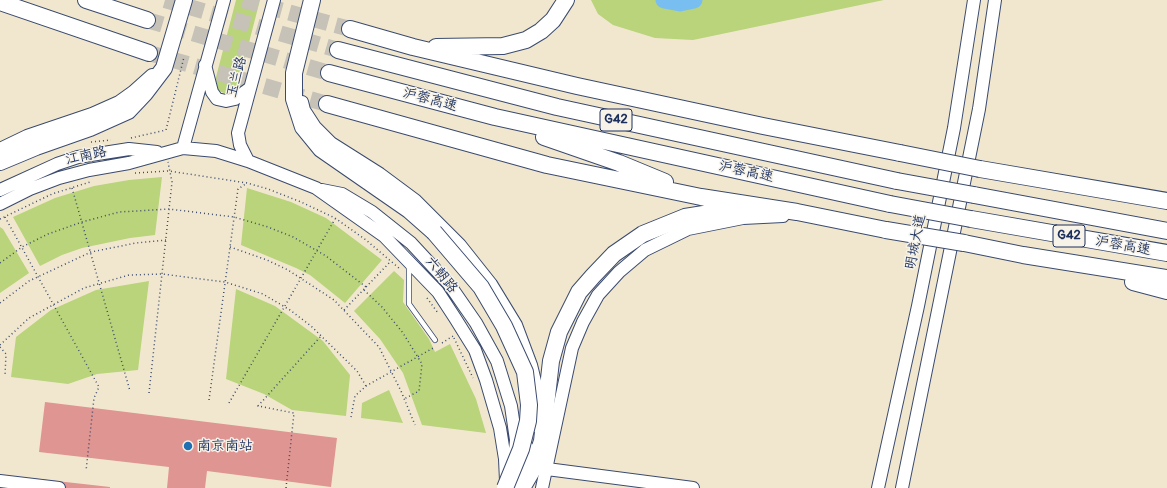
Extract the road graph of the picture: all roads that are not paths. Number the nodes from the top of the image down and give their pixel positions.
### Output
1 (86, 0) edge
2 (184, 0) edge
3 (224, 0) edge
4 (274, 0) edge
5 (312, 0) edge
6 (566, 0) edge
7 (974, 0) edge
8 (995, 0) edge
9 (0, 2) edge
10 (148, 20) tunnel mouth
11 (350, 29) tunnel mouth
12 (304, 31) junction
13 (173, 38) junction
14 (413, 47) junction
15 (338, 50) tunnel mouth
16 (149, 53) tunnel mouth
17 (205, 64) junction
18 (328, 73) tunnel mouth
19 (250, 88) junction
20 (327, 104) tunnel mouth
21 (495, 117) junction
22 (0, 148) edge
23 (183, 148) junction
24 (166, 152) junction
25 (248, 161) junction
26 (0, 162) edge
27 (316, 188) junction
28 (0, 190) edge
29 (701, 197) junction
30 (1167, 201) edge
31 (0, 204) edge
32 (783, 216) junction
33 (883, 229) junction
34 (1167, 231) edge
35 (1167, 253) edge
36 (1023, 255) junction
37 (409, 260) junction
38 (1167, 278) edge
39 (1167, 291) edge
40 (435, 340) dead end
41 (546, 469) junction
42 (0, 481) edge
43 (510, 485) edge
44 (59, 488) edge
45 (522, 488) edge
46 (542, 488) edge
47 (693, 488) edge
48 (878, 488) edge
49 (902, 488) edge

1 - 10 highway
2 - 13 highway
3 - 17 street
4 - 19 street, 玉兰路
5 - 12 highway
6 - 14 highway
7 - 48 street, 明城大道
8 - 49 street
9 - 16 highway
11 - 14 highway
12 - 43 highway, bridge
12 - 43 street
13 - 22 street
13 - 26 highway
14 - 30 highway, bridge
15 - 34 highway, 沪蓉高速 / G42, bridge
17 - 19 street
17 - 23 street
18 - 21 highway, 沪蓉高速 / G42
19 - 25 street, 玉兰路
20 - 29 highway
21 - 29 highway
21 - 35 highway, 沪蓉高速 / G42, bridge
23 - 24 street, 江南路
23 - 25 street, 江南路
24 - 28 street
24 - 31 street, 江南路
25 - 27 street, 六朝路
27 - 37 street, 六朝路
27 - 43 street, bridge
29 - 33 highway
32 - 33 highway
32 - 41 street
32 - 45 highway
33 - 36 highway, bridge
36 - 38 highway
36 - 39 highway
37 - 40 lane
37 - 43 street, 六朝路
41 - 46 street
41 - 47 street
42 - 44 street

